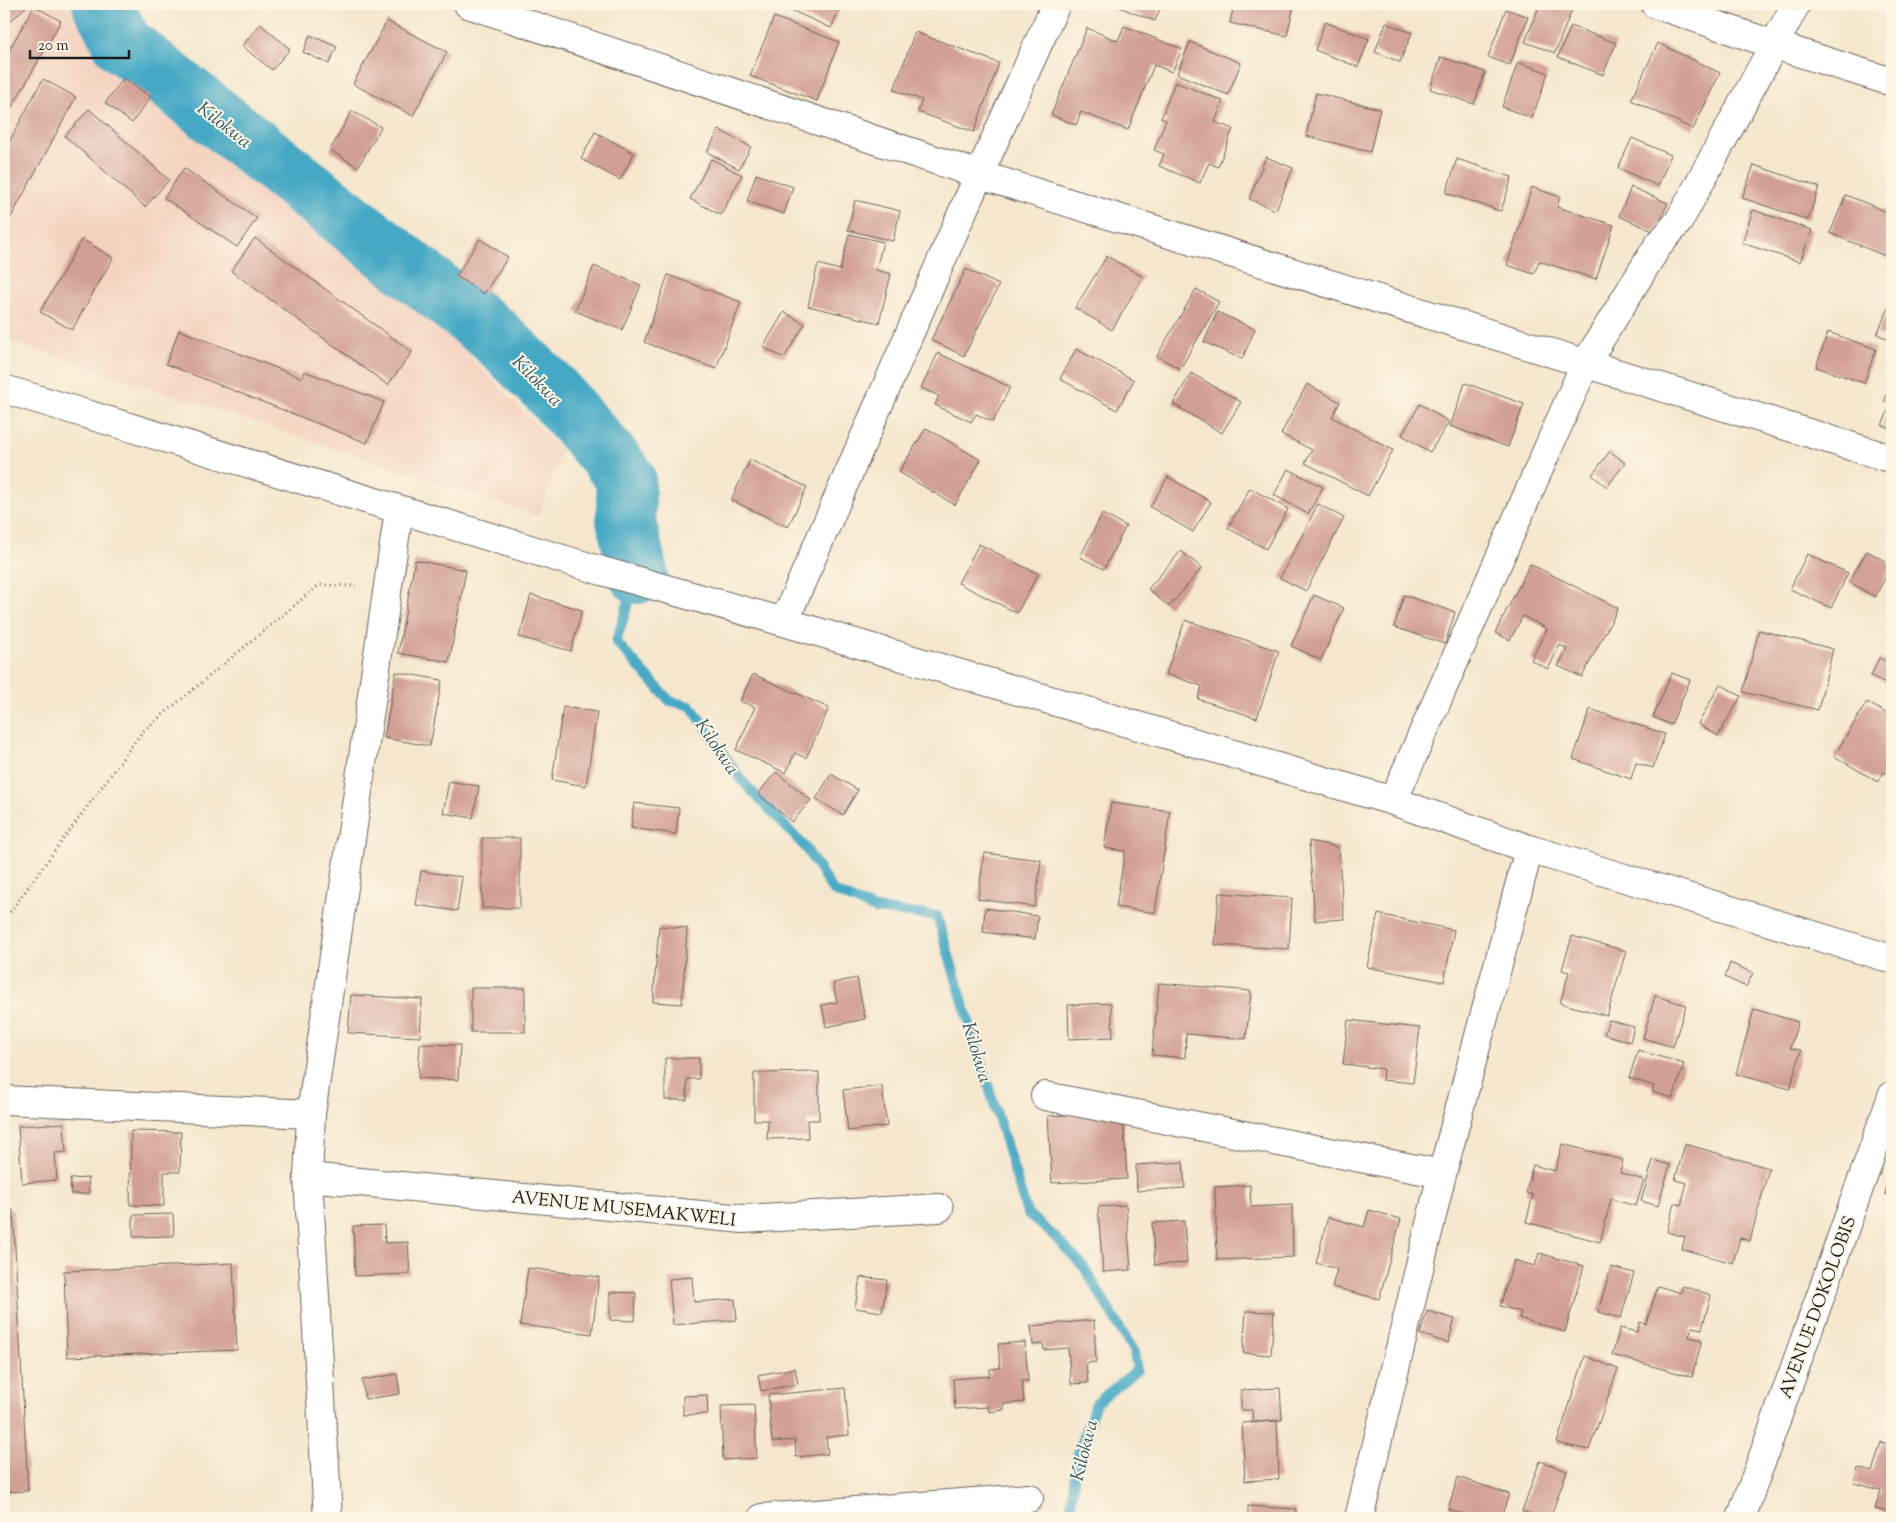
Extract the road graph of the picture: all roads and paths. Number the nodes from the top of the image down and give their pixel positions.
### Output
1 (468, 4) edge
2 (1056, 4) edge
3 (1655, 4) edge
4 (1796, 4) edge
5 (515, 11) edge
6 (1775, 45) junction
7 (1892, 82) edge
8 (980, 175) junction
9 (1585, 364) junction
10 (4, 389) edge
11 (1892, 459) edge
12 (399, 510) junction
13 (387, 587) junction
14 (784, 622) junction
15 (1393, 802) junction
16 (1529, 849) junction
17 (4, 920) edge
18 (1892, 959) edge
19 (1045, 1096) dead end
20 (1892, 1096) edge
21 (4, 1100) edge
22 (311, 1114) junction
23 (1442, 1174) junction
24 (308, 1177) junction
25 (939, 1208) dead end
26 (1029, 1498) dead end
27 (328, 1518) edge
28 (762, 1518) edge
29 (1359, 1518) edge
30 (1741, 1518) edge

1 - 5 street
2 - 8 street
3 - 6 street
4 - 6 street
5 - 8 street
6 - 7 street
6 - 9 street
8 - 9 street
8 - 14 street
9 - 11 street
9 - 15 street
10 - 12 street
12 - 13 street
12 - 14 street
13 - 17 path
13 - 22 street
14 - 15 street
15 - 16 street
16 - 18 street
16 - 23 street
19 - 23 street
20 - 30 street, AVENUE DOKOLOBIS
21 - 22 street
22 - 24 street
23 - 29 street
24 - 25 street, AVENUE MUSEMAKWELI
24 - 27 street
26 - 28 street

